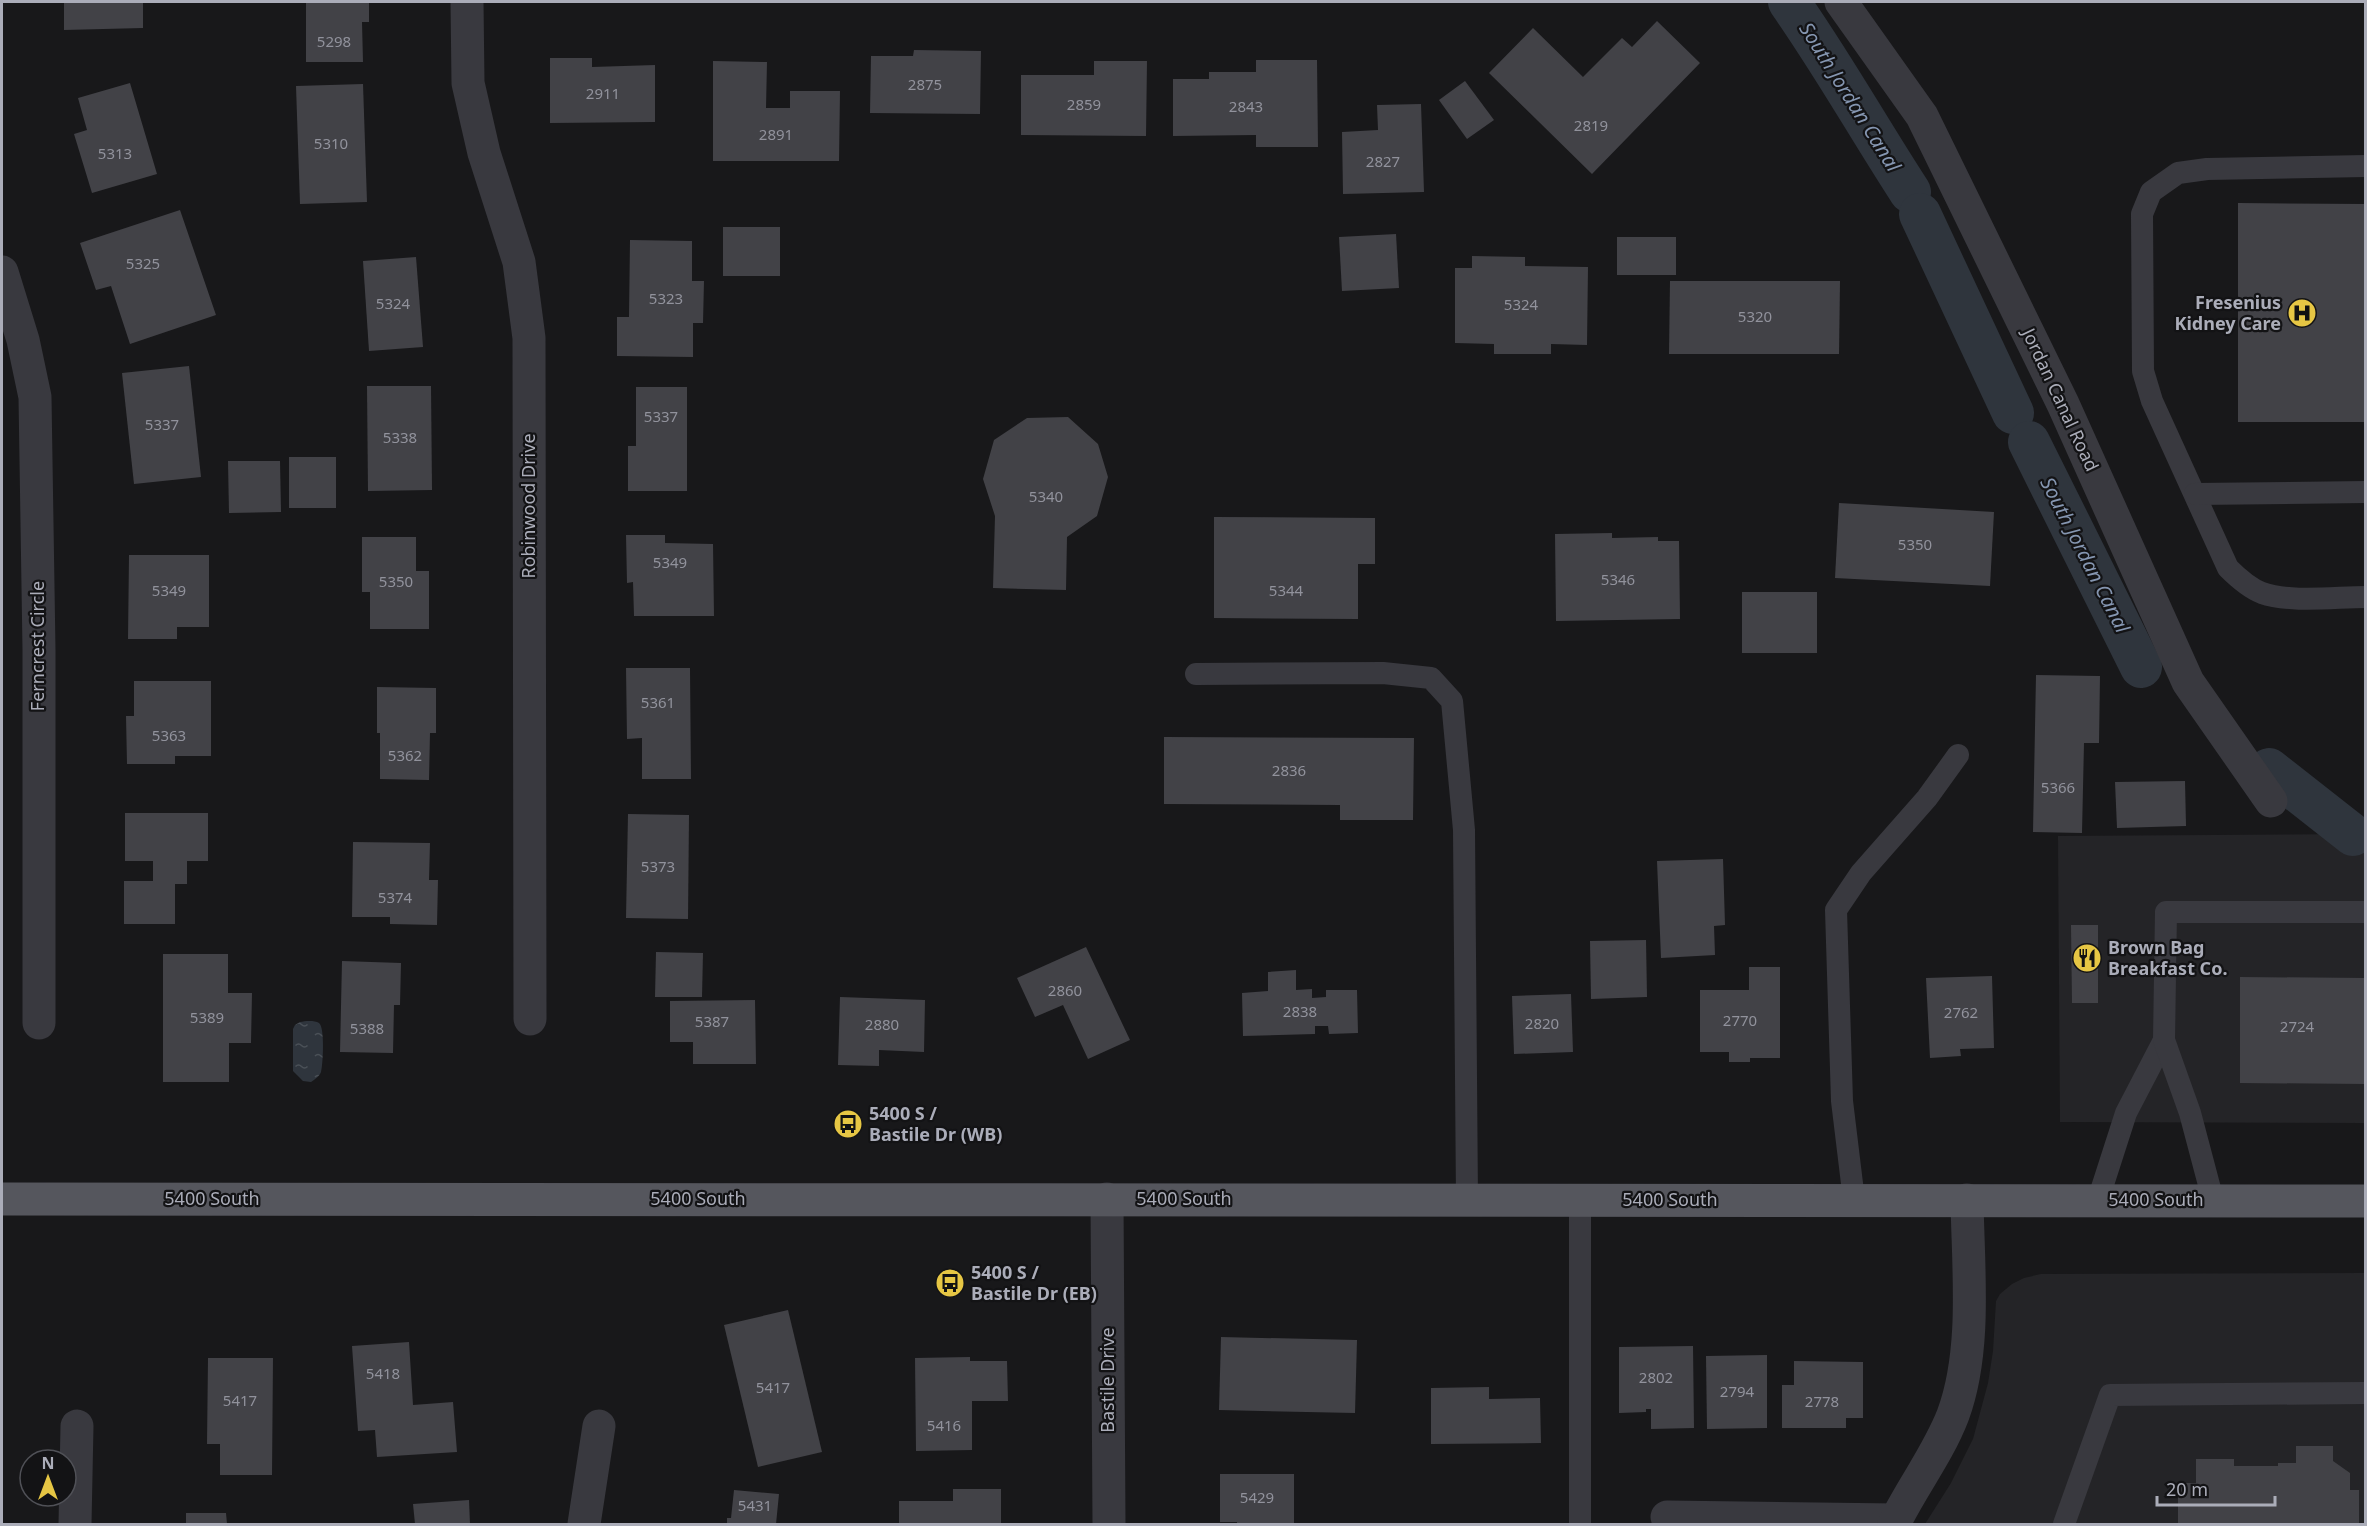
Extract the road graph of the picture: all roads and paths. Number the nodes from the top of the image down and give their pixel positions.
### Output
1 (467, 2) edge
2 (1841, 2) edge
3 (2366, 166) edge
4 (2, 272) edge
5 (2366, 492) edge
6 (2195, 494) junction
7 (2366, 597) edge
8 (1196, 674) dead end
9 (1958, 755) dead end
10 (2271, 801) dead end
11 (2366, 912) edge
12 (530, 1019) dead end
13 (39, 1023) dead end
14 (2164, 1040) junction
15 (2, 1199) edge
16 (1107, 1199) junction
17 (1467, 1200) junction
18 (1580, 1200) junction
19 (1854, 1200) junction
20 (1967, 1200) junction
21 (2098, 1200) junction
22 (2213, 1200) junction
23 (2366, 1201) edge
24 (2366, 1393) edge
25 (77, 1426) dead end
26 (599, 1426) dead end
27 (1667, 1517) dead end
28 (1899, 1523) edge
29 (75, 1524) edge
30 (584, 1524) edge
31 (1109, 1524) edge
32 (1581, 1524) edge
33 (2064, 1524) edge

1 - 12 street, Robinwood Drive
2 - 10 street, Jordan Canal Road
3 - 6 lane
4 - 13 street, Ferncrest Circle
5 - 6 lane
6 - 7 lane
8 - 17 lane
9 - 19 lane
11 - 14 lane
14 - 21 lane
14 - 22 lane
15 - 16 main road, 5400 South
16 - 17 main road, 5400 South
16 - 31 street, Bastile Drive
17 - 18 main road, 5400 South
18 - 19 main road, 5400 South
18 - 32 lane
19 - 20 main road, 5400 South
20 - 21 main road, 5400 South
20 - 28 street
21 - 22 main road, 5400 South
22 - 23 main road, 5400 South
24 - 33 lane
25 - 29 street
26 - 30 street
27 - 28 street

